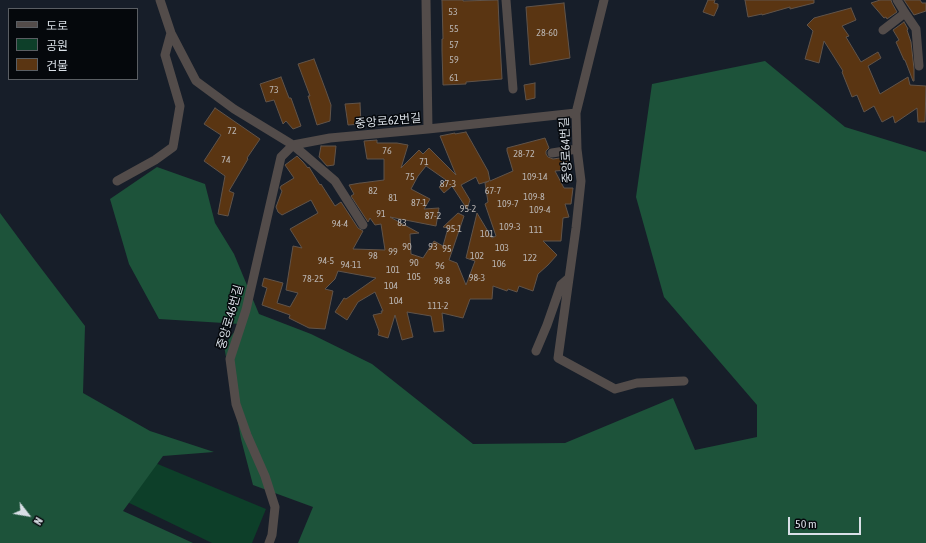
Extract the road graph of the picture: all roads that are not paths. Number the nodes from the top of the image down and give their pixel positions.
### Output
1 (160, 0) edge
2 (426, 0) edge
3 (506, 0) edge
4 (604, 0) edge
5 (897, 0) edge
6 (905, 13) junction
7 (883, 30) dead end
8 (171, 33) junction
9 (919, 66) dead end
10 (513, 89) dead end
11 (576, 113) junction
12 (428, 129) junction
13 (294, 145) junction
14 (577, 149) junction
15 (552, 153) dead end
16 (117, 181) dead end
17 (363, 225) dead end
18 (569, 278) junction
19 (536, 351) dead end
20 (684, 380) dead end
21 (269, 543) edge

1 - 8 street
2 - 12 street, 중앙로62번길
3 - 10 street
4 - 11 street, 중앙로64번길
5 - 6 street
6 - 7 street
6 - 9 street
8 - 13 street
8 - 16 street
11 - 12 street
11 - 14 street, 중앙로64번길
12 - 13 street, 중앙로62번길
13 - 17 street
13 - 21 street, 중앙로46번길
14 - 15 street
14 - 18 street, 중앙로64번길
18 - 19 street, 중앙로64번길
18 - 20 street, 중앙로64번길

